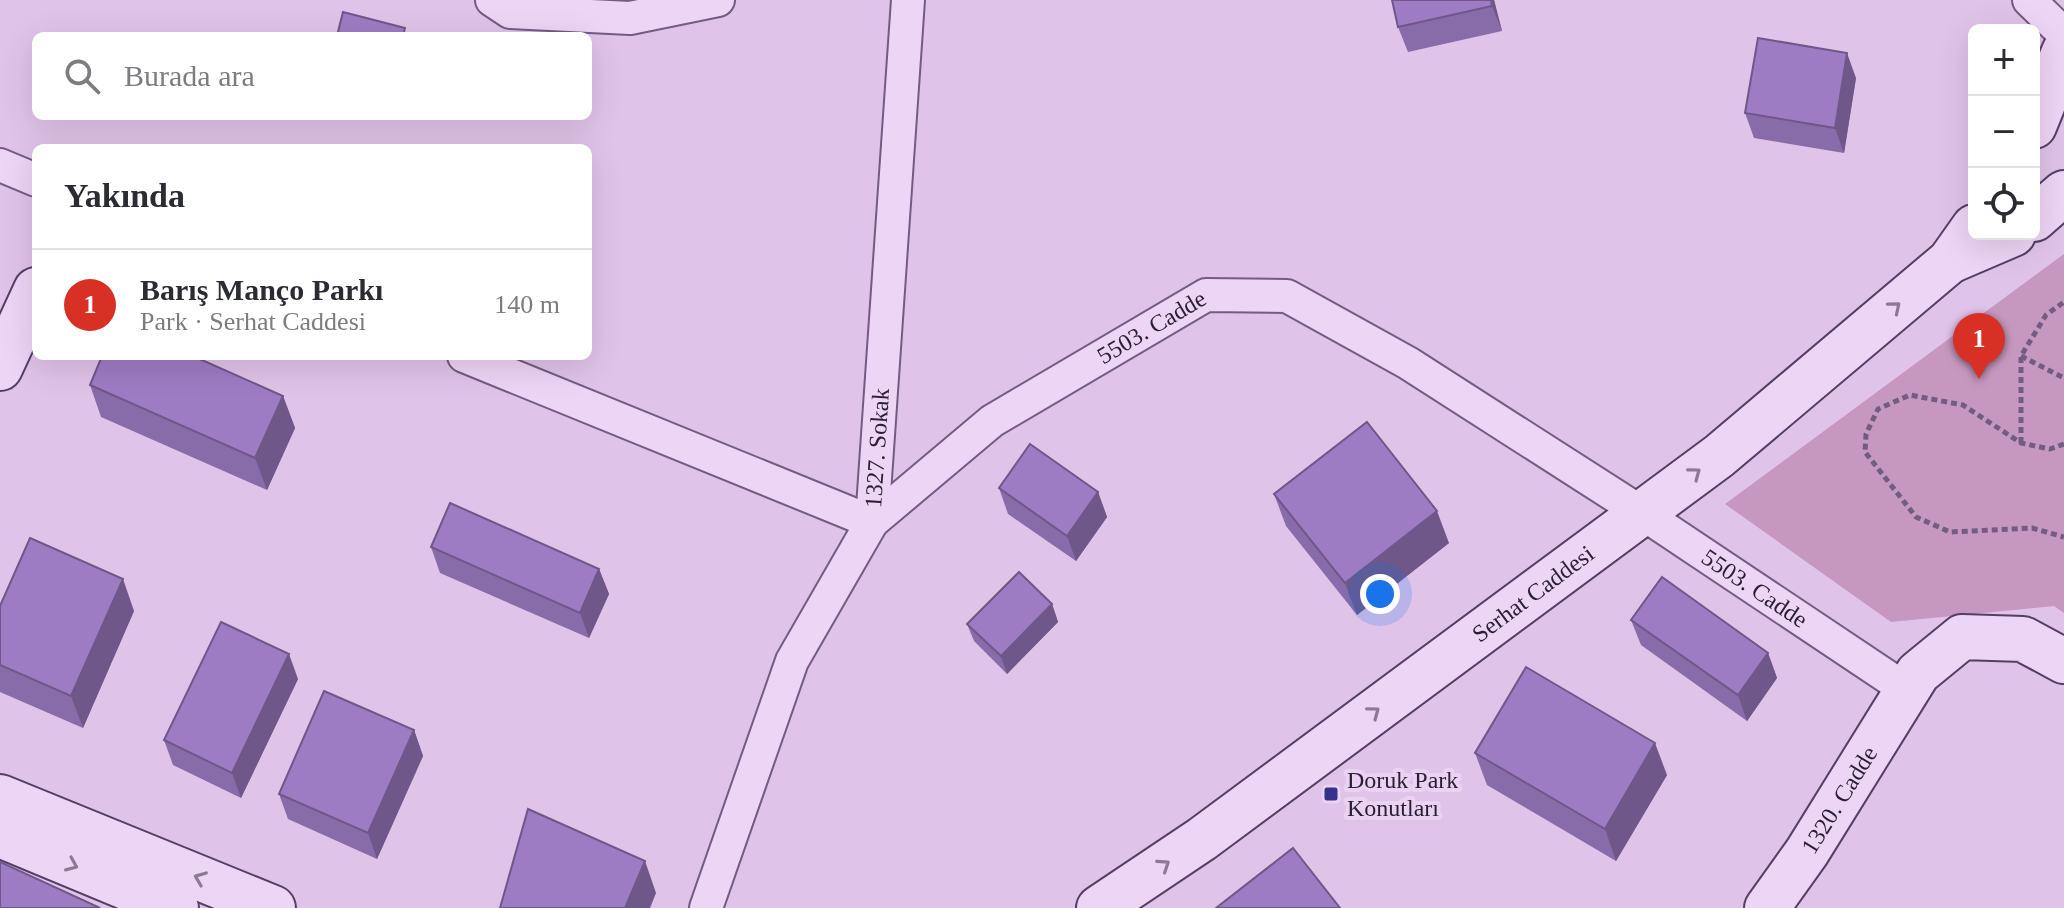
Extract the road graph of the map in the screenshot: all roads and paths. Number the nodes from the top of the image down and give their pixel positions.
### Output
1 (492, 0) edge
2 (718, 0) edge
3 (908, 0) edge
4 (2029, 0) edge
5 (2064, 34) edge
6 (2064, 52) edge
7 (2040, 111) edge
8 (0, 165) edge
9 (32, 178) edge
10 (2064, 193) edge
11 (2040, 214) edge
12 (1982, 240) edge
13 (1962, 244) edge
14 (32, 299) edge
15 (2064, 302) edge
16 (2021, 356) junction
17 (474, 360) edge
18 (0, 368) edge
19 (2064, 378) edge
20 (2021, 443) junction
21 (2064, 444) edge
22 (1642, 513) junction
23 (872, 522) junction
24 (2064, 537) edge
25 (2064, 661) edge
26 (1907, 690) junction
27 (0, 797) edge
28 (0, 835) edge
29 (176, 908) edge
30 (273, 908) edge
31 (706, 908) edge
32 (1099, 908) edge
33 (1767, 908) edge

1 - 2 street
3 - 23 street, 1327. Sokak
4 - 5 street
6 - 7 main road
8 - 9 street
10 - 11 main road
12 - 13 main road, Serhat Caddesi
22 -> 13 main road, Serhat Caddesi
14 - 18 main road
15 - 16 path
16 - 19 path
16 - 20 path
17 - 23 street
20 - 21 path
20 - 24 path
22 - 23 street, 5503. Cadde
22 - 26 street, 5503. Cadde
32 -> 22 main road, Serhat Caddesi
23 - 31 street, 1327. Sokak
25 - 26 main road, 1320. Cadde
26 - 33 main road, 1320. Cadde
30 -> 27 main road
28 -> 29 main road

